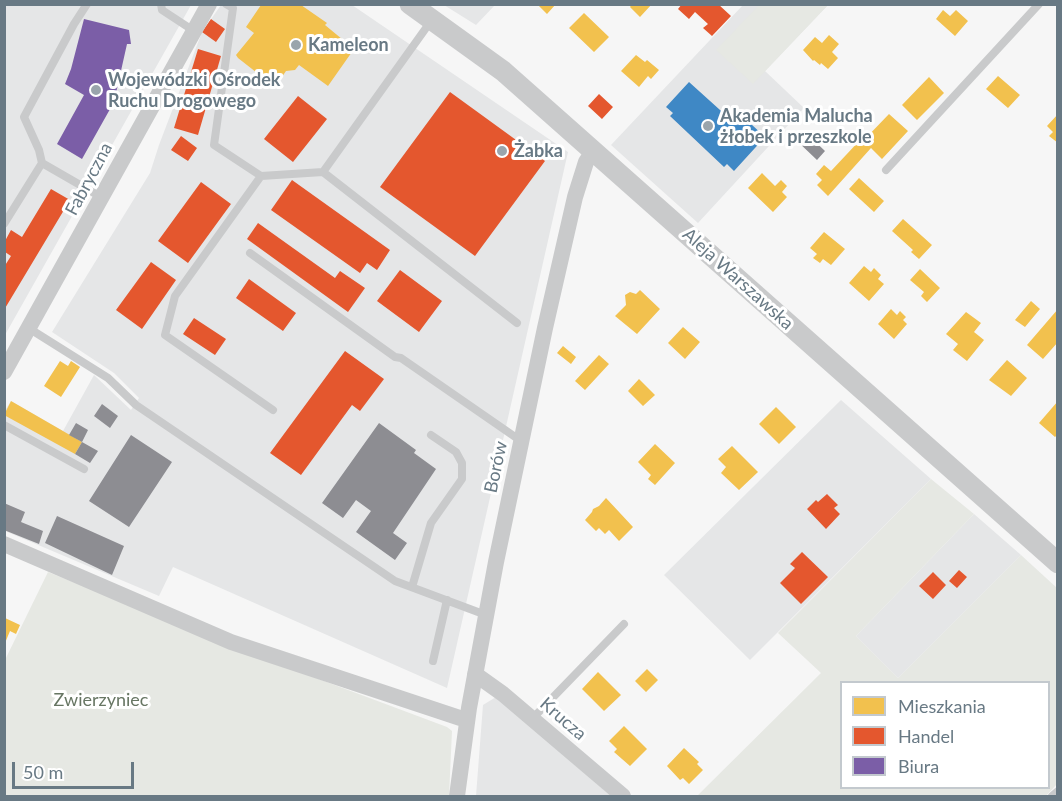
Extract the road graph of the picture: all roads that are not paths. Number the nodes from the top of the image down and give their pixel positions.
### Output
1 (87, 4) edge
2 (160, 4) edge
3 (209, 4) edge
4 (226, 4) edge
5 (410, 4) edge
6 (1039, 4) edge
7 (433, 19) junction
8 (194, 31) junction
9 (594, 150) junction
10 (42, 163) junction
11 (886, 170) dead end
12 (323, 172) junction
13 (261, 176) junction
14 (101, 197) junction
15 (4, 224) edge
16 (250, 253) dead end
17 (517, 323) dead end
18 (30, 329) junction
19 (4, 372) edge
20 (273, 410) dead end
21 (4, 425) edge
22 (431, 435) dead end
23 (521, 441) junction
24 (84, 469) dead end
25 (4, 544) edge
26 (1058, 563) edge
27 (412, 587) junction
28 (447, 600) junction
29 (486, 615) junction
30 (624, 624) dead end
31 (433, 661) dead end
32 (475, 674) junction
33 (532, 718) junction
34 (466, 720) junction
35 (1058, 791) edge
36 (456, 796) edge
37 (623, 796) edge
38 (1052, 796) edge

1 - 10 lane
2 - 8 lane
3 - 8 street, Fabryczna
4 - 13 lane
5 - 7 street, Aleja Warszawska
6 - 11 lane
7 - 9 street, Aleja Warszawska
7 - 12 lane
8 - 14 street, Fabryczna
9 - 23 street, Borów
9 - 26 street, Aleja Warszawska
10 - 14 lane
10 - 15 lane
12 - 13 lane
12 - 17 lane
13 - 20 lane
14 - 18 street, Fabryczna
16 - 23 lane
18 - 19 street, Fabryczna
18 - 27 lane
21 - 24 lane
22 - 27 lane
23 - 29 street, Borów
25 - 34 street
27 - 28 lane
28 - 29 lane
28 - 31 lane
29 - 32 street, Borów
30 - 33 lane
32 - 33 street, Krucza
32 - 34 street, Borów
33 - 37 street, Krucza
34 - 36 street, Borów
35 - 38 lane

